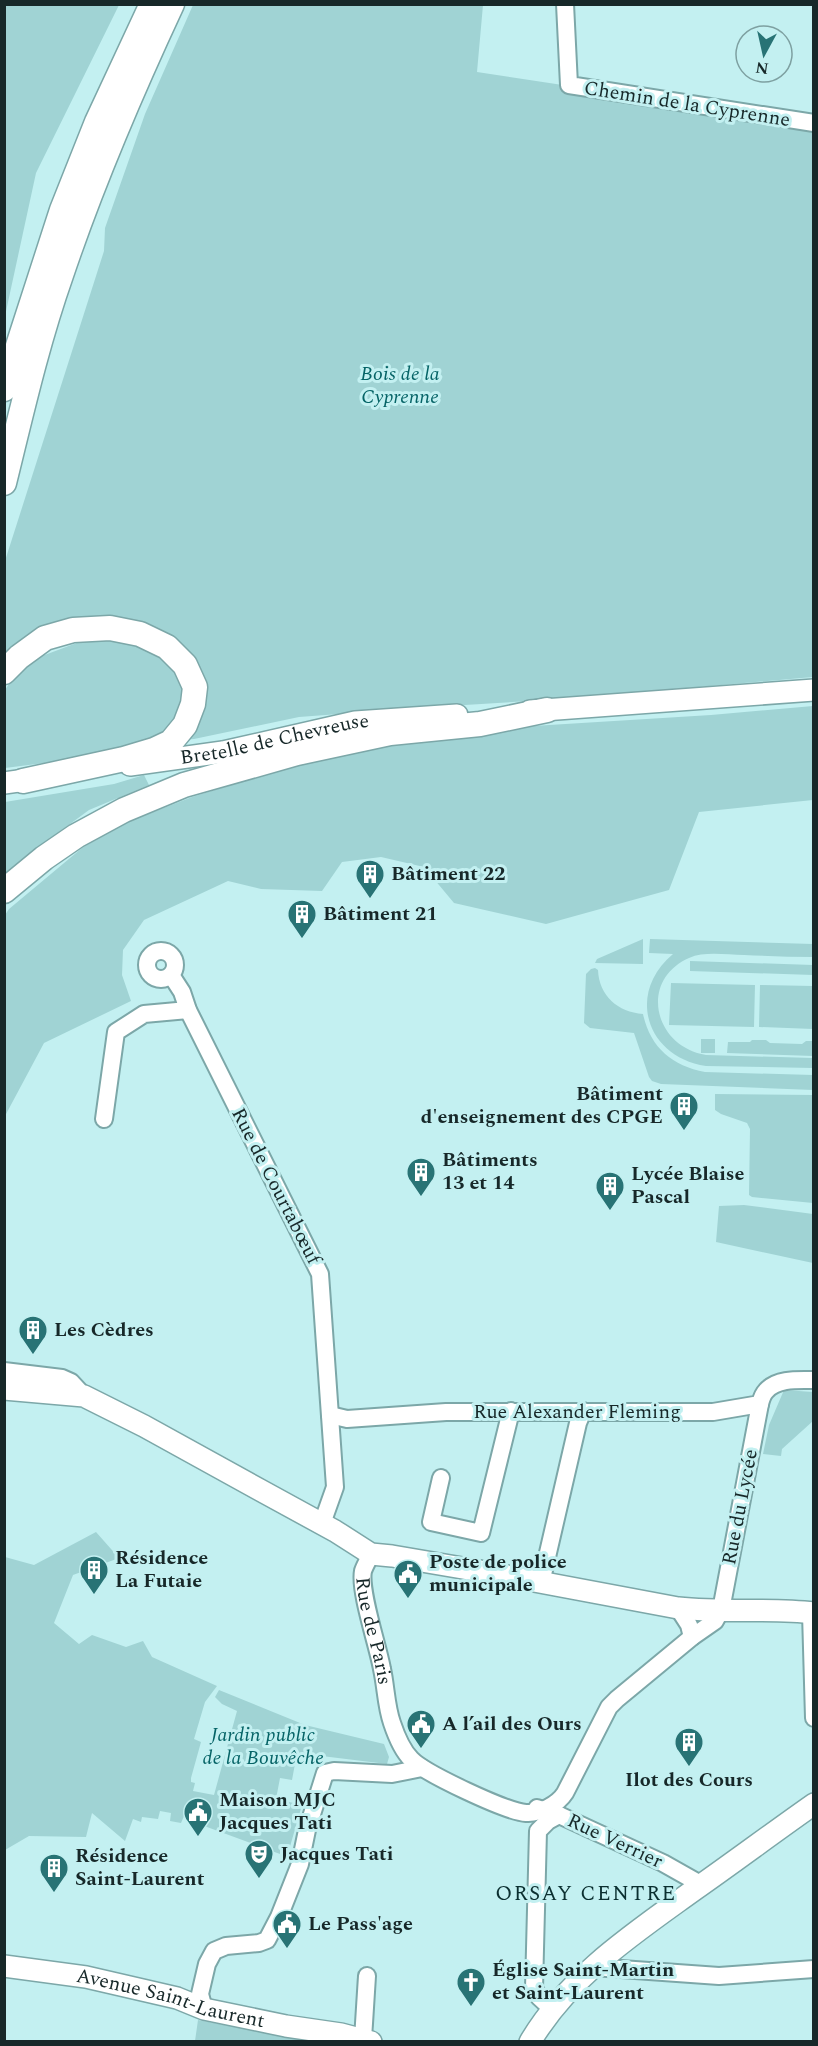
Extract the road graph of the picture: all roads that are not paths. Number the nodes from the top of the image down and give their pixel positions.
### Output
1 (152, 4) edge
2 (172, 4) edge
3 (565, 4) edge
4 (813, 123) edge
5 (4, 388) edge
6 (4, 483) edge
7 (4, 672) edge
8 (813, 690) edge
9 (547, 710) junction
10 (14, 782) edge
11 (4, 891) edge
12 (171, 975) dead end
13 (188, 1010) junction
14 (104, 1119) dead end
15 (4, 1371) edge
16 (813, 1380) edge
17 (4, 1389) edge
18 (84, 1396) junction
19 (760, 1404) junction
20 (511, 1411) junction
21 (583, 1411) junction
22 (330, 1415) junction
23 (441, 1478) dead end
24 (324, 1518) dead end
25 (371, 1554) junction
26 (541, 1583) junction
27 (678, 1608) junction
28 (721, 1610) junction
29 (812, 1613) edge
30 (692, 1637) junction
31 (813, 1718) edge
32 (422, 1768) junction
33 (492, 1795) dead end
34 (813, 1804) edge
35 (560, 1808) junction
36 (534, 1812) junction
37 (538, 1831) junction
38 (702, 1885) junction
39 (4, 1966) edge
40 (593, 1967) junction
41 (813, 1969) edge
42 (367, 1976) dead end
43 (204, 2009) junction
44 (552, 2009) junction
45 (367, 2040) edge
46 (530, 2042) edge

1 - 5 highway
2 - 6 highway
3 - 4 street, Chemin de la Cyprenne
7 - 10 highway
8 - 9 main road, Bretelle de Chevreuse
9 - 10 main road, Bretelle de Chevreuse
9 - 11 highway
12 - 13 street, Rue de Courtabœuf
13 - 14 street
13 - 22 street, Rue de Courtabœuf
15 - 18 street, Rue de Paris
16 - 19 street
17 - 18 main road, Rue de Paris
18 - 25 main road, Rue de Paris
19 - 21 street, Rue Alexander Fleming
19 - 28 street, Rue du Lycée
20 - 21 street, Rue Alexander Fleming
20 - 22 street, Rue Alexander Fleming
20 - 23 street
21 - 26 street
22 - 24 street, Rue de Courtabœuf
25 - 26 main road
25 - 32 street, Rue de Paris
26 - 27 main road
27 - 28 main road
27 - 30 street
28 - 29 main road
28 - 30 street
29 - 31 street
30 - 35 street
32 - 36 street, Rue de Paris
32 - 43 street
33 - 36 street, Rue de Paris
34 - 38 main road
35 - 36 street, Rue de Paris
35 - 37 street
35 - 38 street, Rue Verrier
36 - 37 street
37 - 44 street
38 - 40 main road
39 - 43 main road, Avenue Saint-Laurent
40 - 41 street
40 - 44 main road
42 - 45 street
43 - 45 main road, Avenue Saint-Laurent
44 - 46 main road

